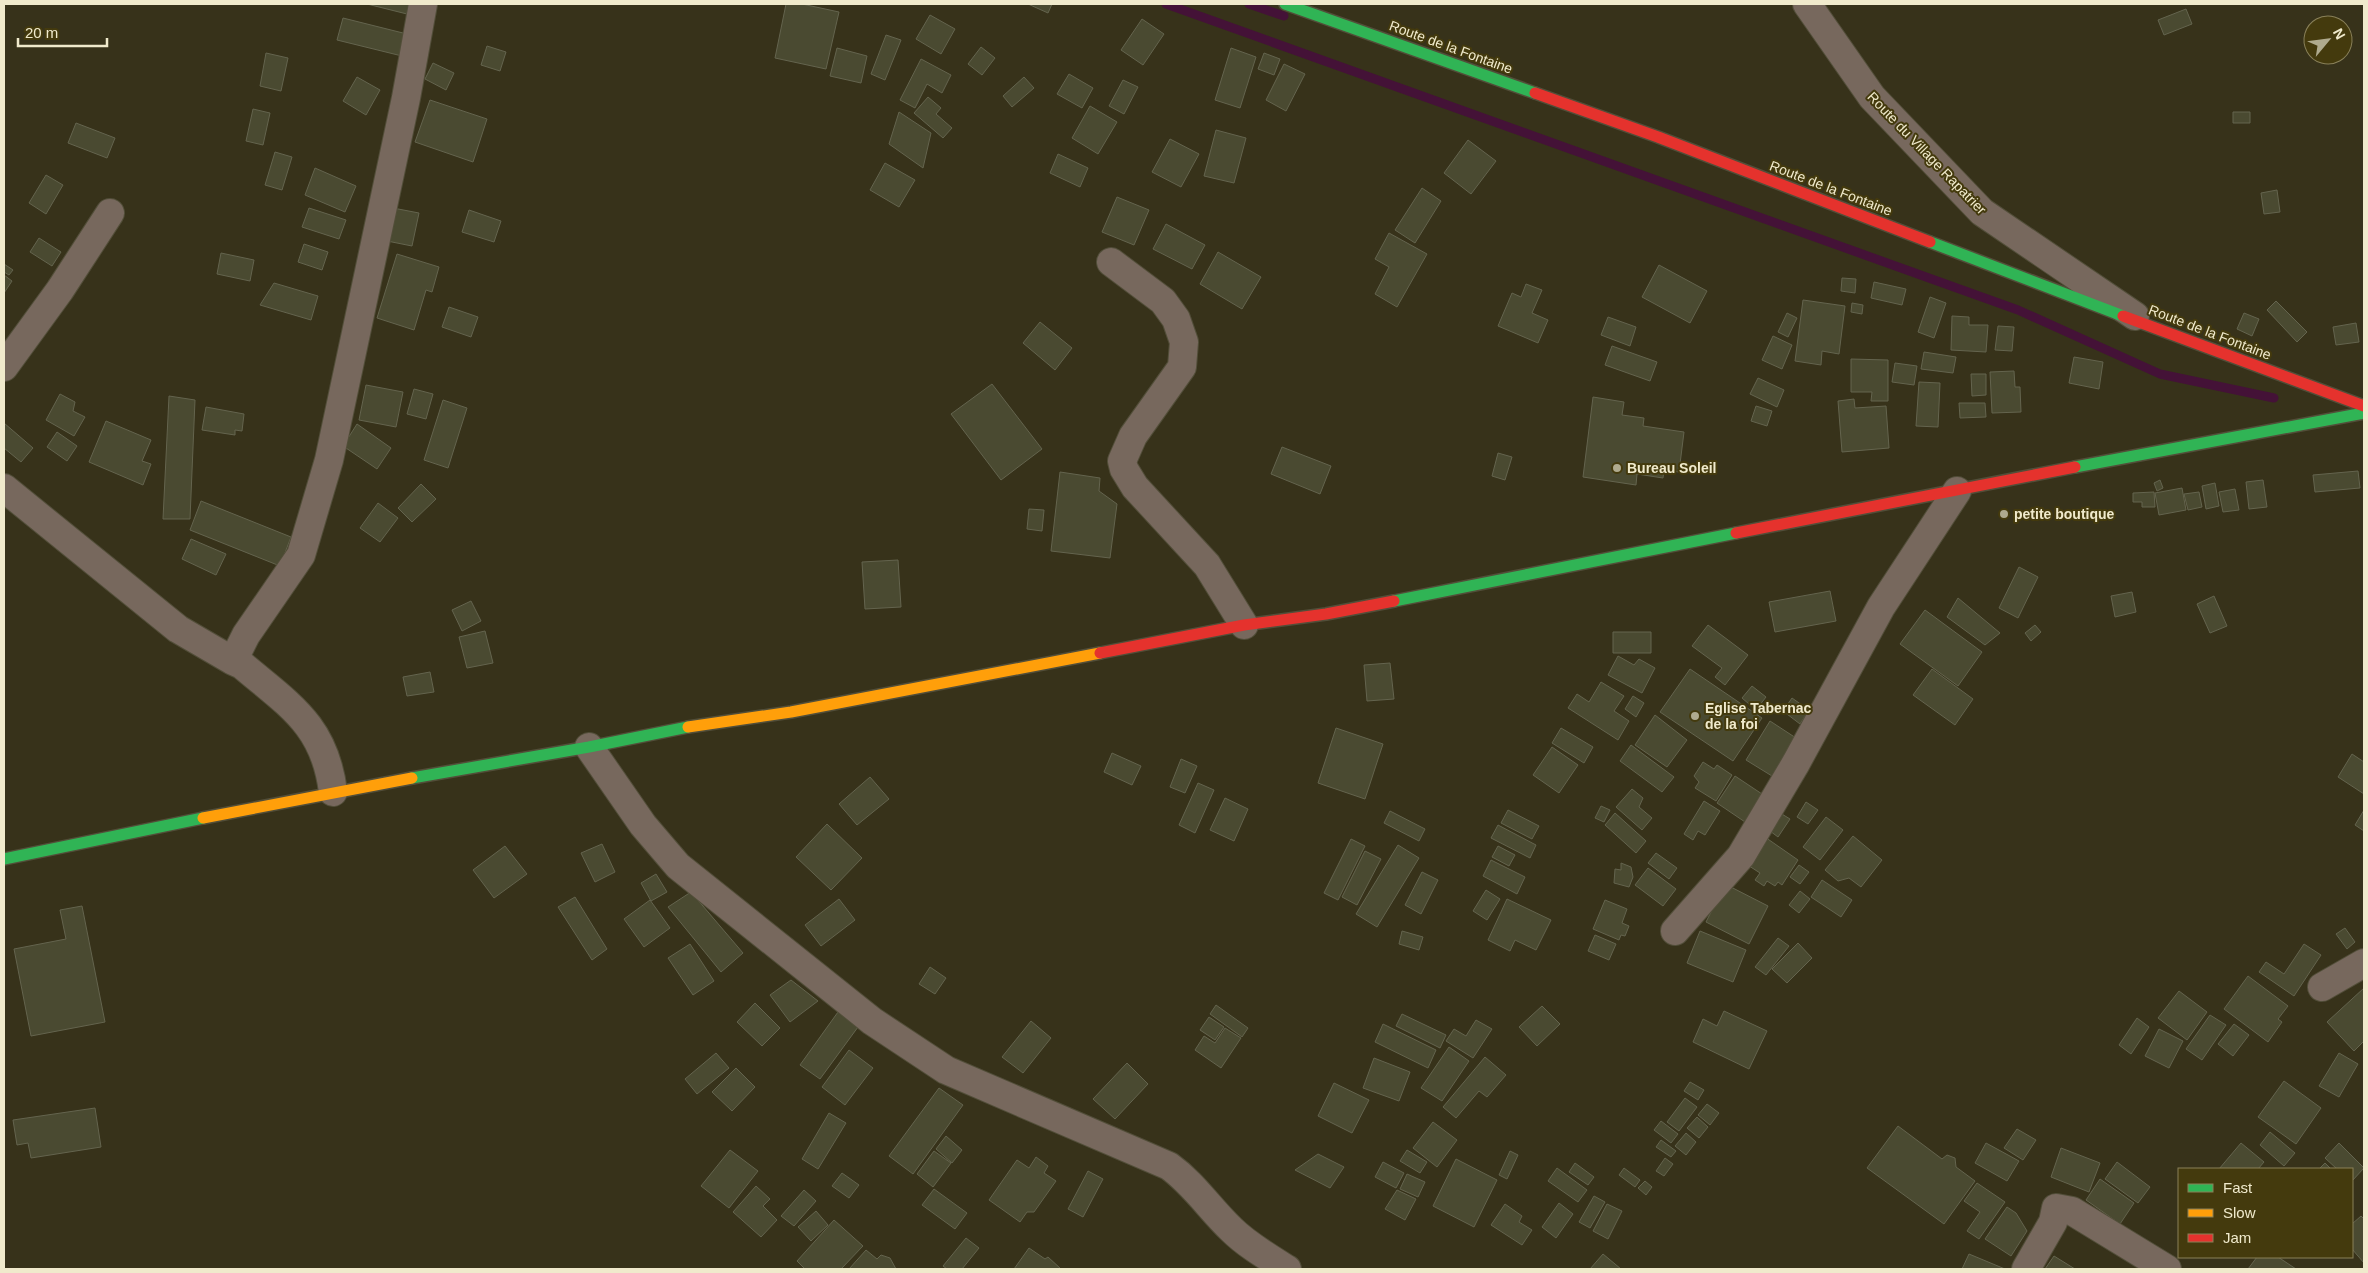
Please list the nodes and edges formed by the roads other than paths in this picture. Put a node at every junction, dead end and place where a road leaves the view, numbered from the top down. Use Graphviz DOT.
graph roads {
  1 [pos="423,4"];
  2 [pos="1286,4"];
  3 [pos="1807,4"];
  4 [pos="110,213"];
  5 [pos="1111,262"];
  6 [pos="2148,326"];
  7 [pos="4,367"];
  8 [pos="2364,406"];
  9 [pos="2364,413"];
  10 [pos="4,488"];
  11 [pos="1957,491"];
  12 [pos="1244,625"];
  13 [pos="237,663"];
  14 [pos="588,747"];
  15 [pos="334,792"];
  16 [pos="4,859"];
  17 [pos="1675,931"];
  18 [pos="2364,963"];
  19 [pos="2322,987"];
  20 [pos="1287,1269"];
  21 [pos="2026,1269"];
  22 [pos="2167,1269"];
  1 -- 13 [label="street"];
  2 -- 6 [label="main road, Route de la Fontaine"];
  3 -- 6 [label="street, Route du Village Rapatrier"];
  4 -- 7 [label="street"];
  5 -- 12 [label="street"];
  6 -- 8 [label="main road, Route de la Fontaine"];
  9 -- 11 [label="main road"];
  10 -- 13 [label="street"];
  11 -- 12 [label="main road"];
  11 -- 17 [label="street"];
  12 -- 14 [label="main road"];
  13 -- 15 [label="street"];
  14 -- 15 [label="main road"];
  14 -- 20 [label="street"];
  15 -- 16 [label="main road"];
  18 -- 19 [label="street"];
  21 -- 22 [label="street"];
}
